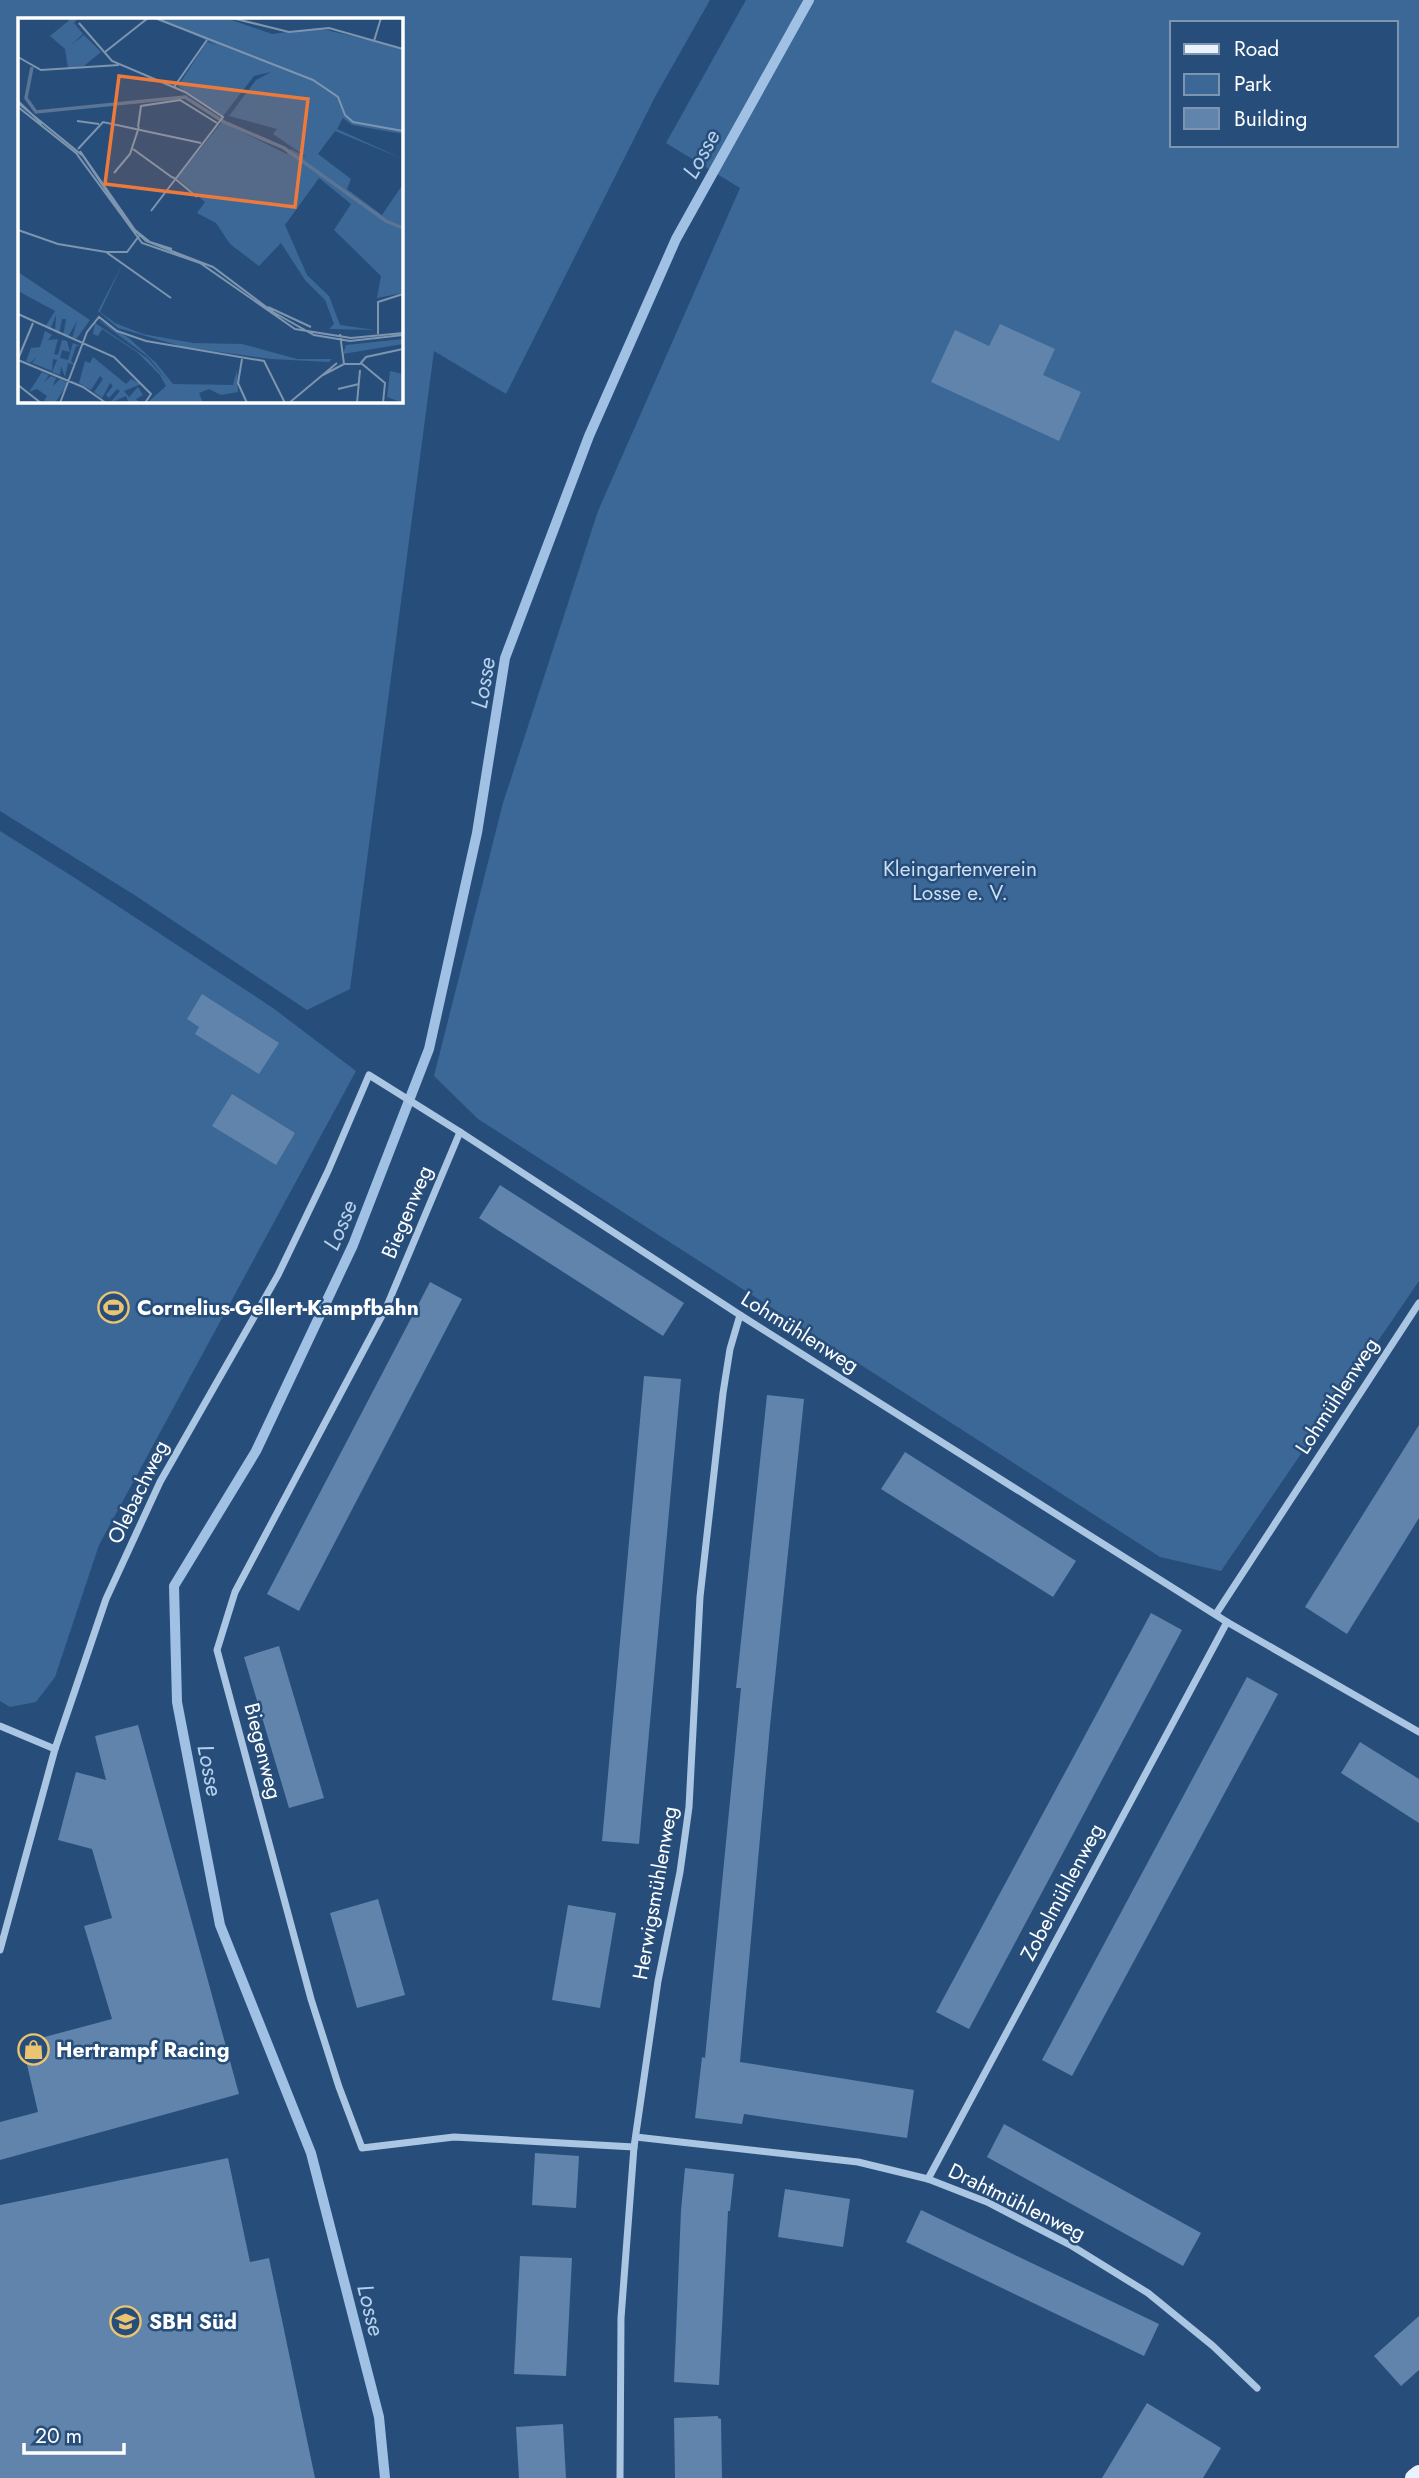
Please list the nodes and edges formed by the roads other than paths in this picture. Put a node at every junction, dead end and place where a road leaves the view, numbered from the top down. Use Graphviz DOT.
graph roads {
  1 [pos="369,1075"];
  2 [pos="460,1132"];
  3 [pos="1419,1303"];
  4 [pos="740,1315"];
  5 [pos="1216,1614"];
  6 [pos="1227,1622"];
  7 [pos="0,1726"];
  8 [pos="1419,1732"];
  9 [pos="55,1749"];
  10 [pos="0,1950"];
  11 [pos="636,2137"];
  12 [pos="634,2147"];
  13 [pos="928,2179"];
  14 [pos="1257,2388"];
  15 [pos="1419,2474"];
  16 [pos="620,2478"];
  17 [pos="1414,2478"];
  1 -- 2 [label="street, Lohmühlenweg"];
  1 -- 9 [label="street, Olebachweg"];
  2 -- 4 [label="street, Lohmühlenweg"];
  2 -- 12 [label="street, Biegenweg"];
  3 -- 5 [label="street, Lohmühlenweg"];
  4 -- 5 [label="street, Lohmühlenweg"];
  4 -- 11 [label="street, Herwigsmühlenweg"];
  5 -- 6 [label="street, Lohmühlenweg"];
  6 -- 8 [label="street, Lohmühlenweg"];
  6 -- 13 [label="street, Zobelmühlenweg"];
  7 -- 9 [label="street"];
  9 -- 10 [label="street, Olebachweg"];
  11 -- 12 [label="street, Herwigsmühlenweg"];
  11 -- 13 [label="street, Drahtmühlenweg"];
  12 -- 16 [label="street, Herwigsmühlenweg"];
  13 -- 14 [label="street, Drahtmühlenweg"];
  15 -- 17 [label="main road"];
}
